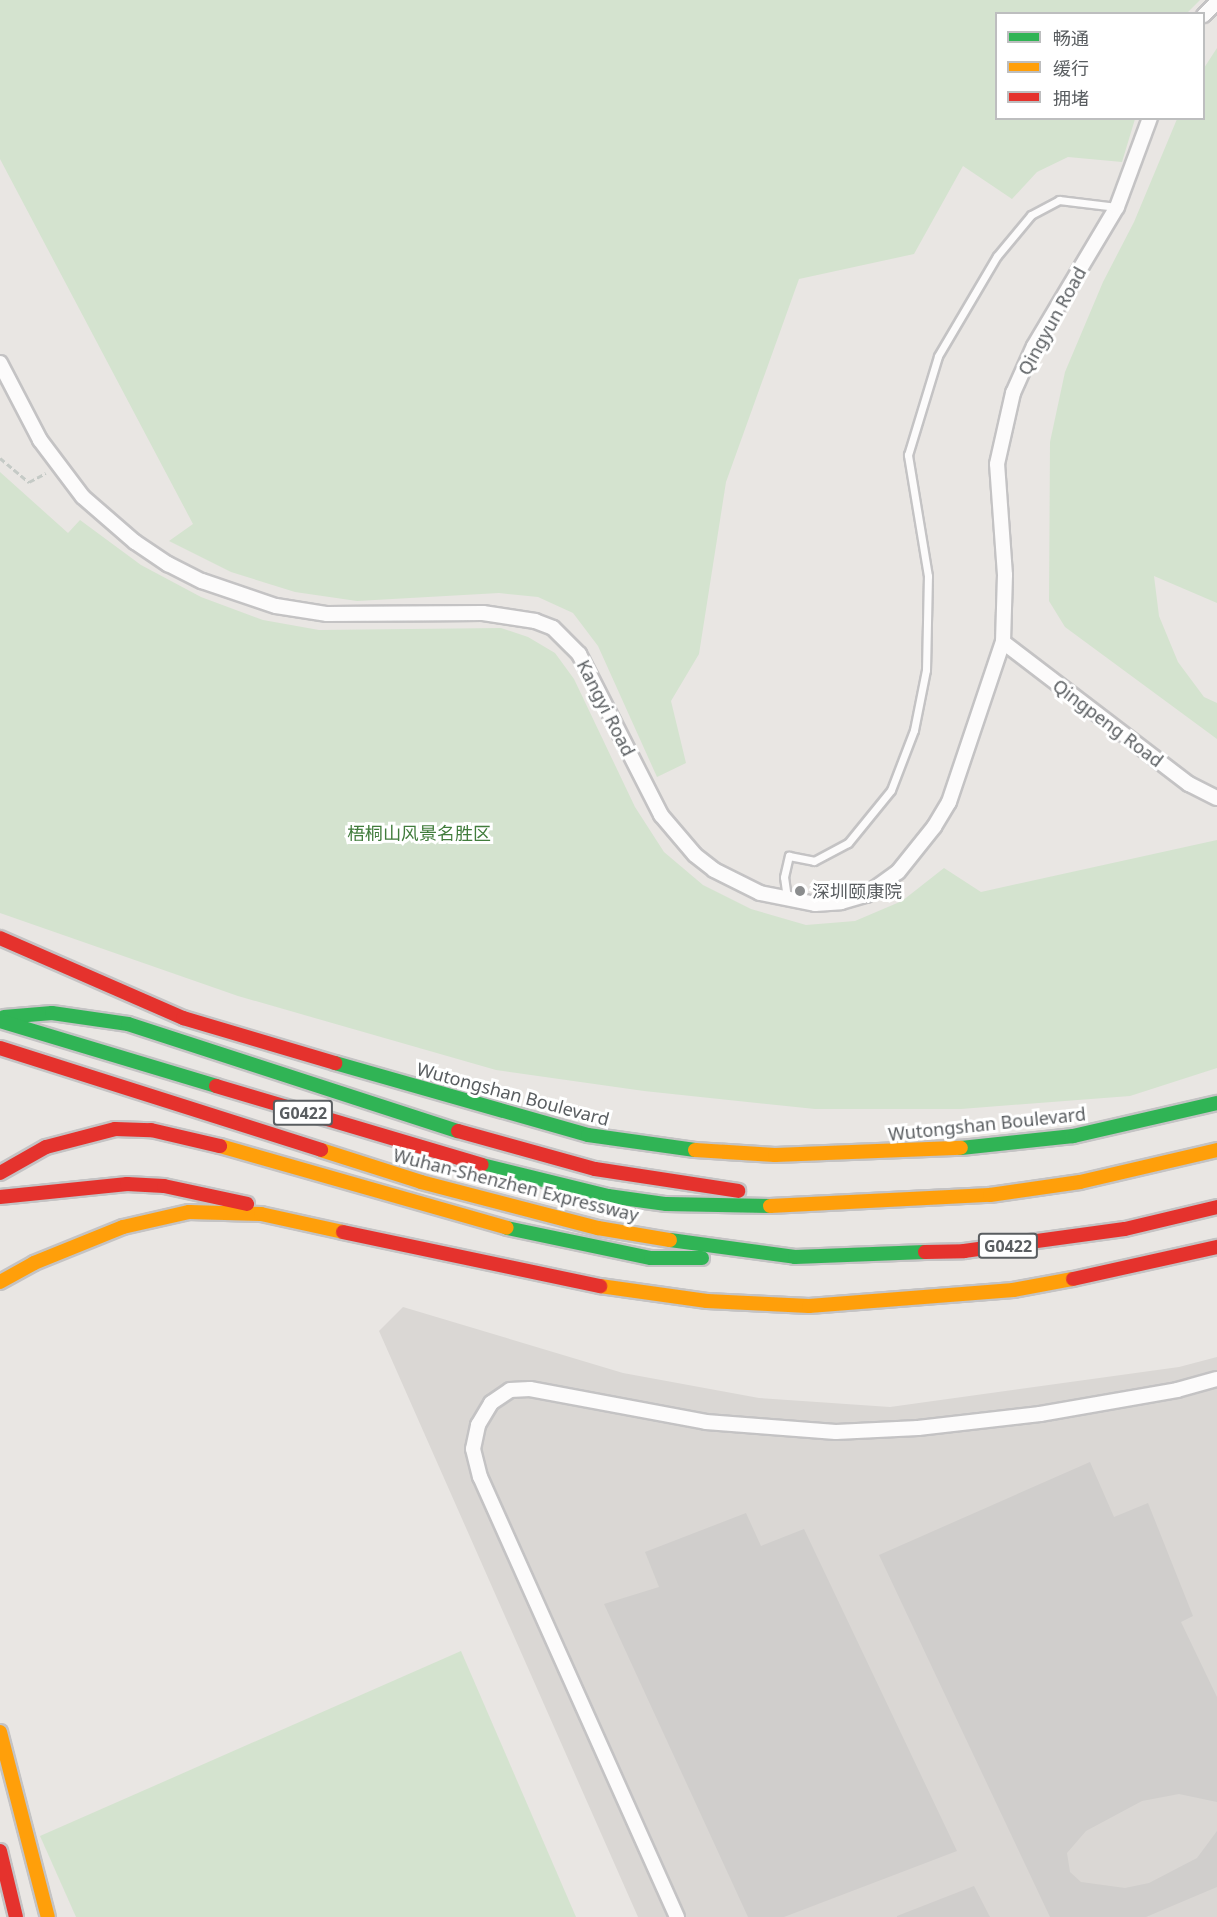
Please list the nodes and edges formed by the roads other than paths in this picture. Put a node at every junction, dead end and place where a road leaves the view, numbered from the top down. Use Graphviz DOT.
graph roads {
  1 [pos="1217,2"];
  2 [pos="1205,13"];
  3 [pos="1149,120"];
  4 [pos="1117,207"];
  5 [pos="0,363"];
  6 [pos="1003,642"];
  7 [pos="1217,798"];
  8 [pos="787,900"];
  9 [pos="0,938"];
  10 [pos="0,1019"];
  11 [pos="0,1048"];
  12 [pos="1217,1103"];
  13 [pos="1217,1150"];
  14 [pos="0,1173"];
  15 [pos="0,1197"];
  16 [pos="873,1201"];
  17 [pos="1217,1208"];
  18 [pos="326,1227"];
  19 [pos="1217,1247"];
  20 [pos="795,1257"];
  21 [pos="0,1282"];
  22 [pos="1217,1379"];
  23 [pos="0,1732"];
  24 [pos="0,1851"];
  25 [pos="16,1917"];
  26 [pos="48,1917"];
  27 [pos="677,1917"];
  1 -- 2 [label="street"];
  3 -- 4 [label="street, Qingyun Road"];
  4 -- 6 [label="street, Qingyun Road"];
  4 -- 8 [label="lane"];
  5 -- 8 [label="street, Kangyi Road"];
  6 -- 7 [label="street, Qingpeng Road"];
  6 -- 8 [label="street, Kangyi Road"];
  9 -- 12 [label="main road, Wutongshan Boulevard"];
  10 -- 16 [label="main road"];
  10 -- 16 [label="main road, Wuhan-Shenzhen Expressway / G0422"];
  11 -- 20 [label="main road, Wuhan-Shenzhen Expressway / G0422"];
  13 -- 16 [label="main road, Wuhan-Shenzhen Expressway / G0422"];
  14 -- 20 [label="main road"];
  15 -- 18 [label="main road"];
  17 -- 20 [label="main road, Wuhan-Shenzhen Expressway / G0422"];
  18 -- 19 [label="main road"];
  18 -- 21 [label="main road"];
  22 -- 27 [label="street"];
  23 -- 26 [label="main road"];
  24 -- 25 [label="main road"];
}
